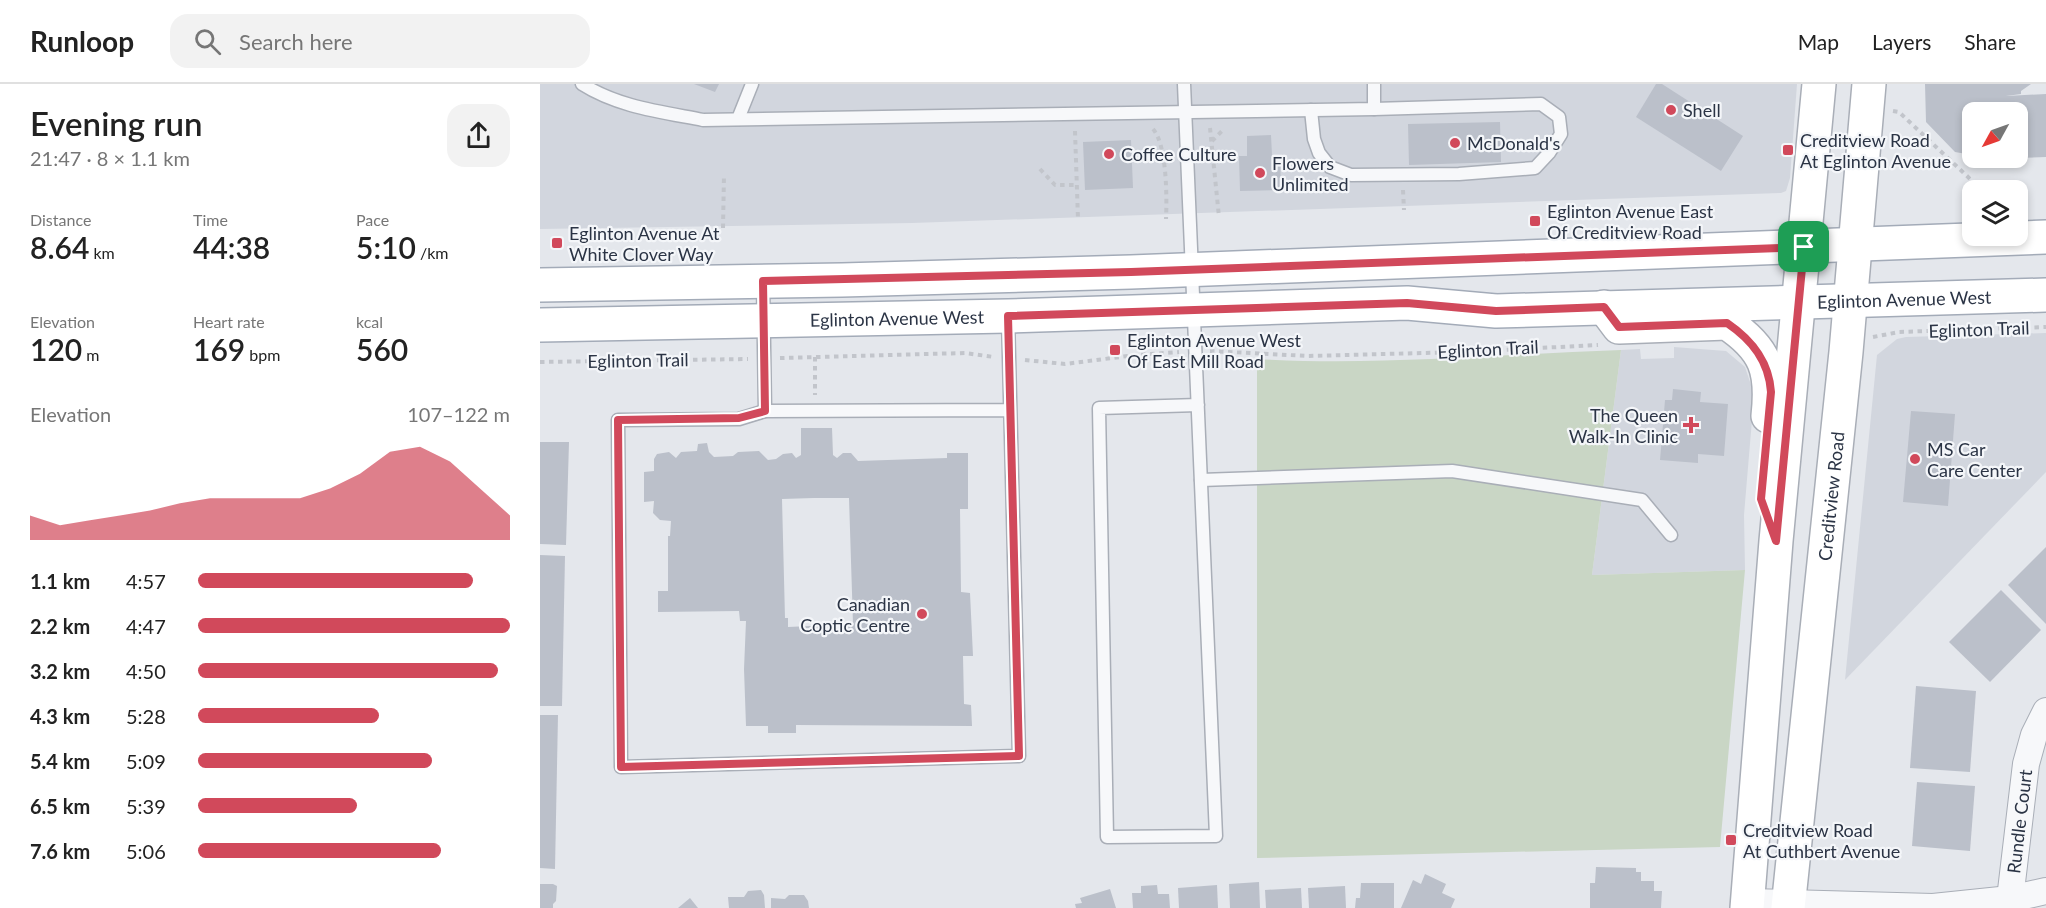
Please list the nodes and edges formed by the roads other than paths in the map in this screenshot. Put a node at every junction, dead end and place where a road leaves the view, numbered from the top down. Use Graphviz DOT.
graph roads {
  1 [pos="582,84"];
  2 [pos="752,84"];
  3 [pos="1184,84"];
  4 [pos="1374,84"];
  5 [pos="1819,84"];
  6 [pos="1869,84"];
  7 [pos="1374,109"];
  8 [pos="1311,110"];
  9 [pos="1185,112"];
  10 [pos="738,119"];
  11 [pos="2046,237"];
  12 [pos="1856,244"];
  13 [pos="1804,247"];
  14 [pos="1192,270"];
  15 [pos="763,281"];
  16 [pos="540,285"];
  17 [pos="2046,295"];
  18 [pos="1851,301"];
  19 [pos="1799,302"];
  20 [pos="1604,307"];
  21 [pos="1194,310"];
  22 [pos="1008,316"];
  23 [pos="764,321"];
  24 [pos="540,325"];
  25 [pos="1198,405"];
  26 [pos="1009,410"];
  27 [pos="765,411"];
  28 [pos="1201,480"];
  29 [pos="1671,535"];
  30 [pos="1776,541"];
  31 [pos="2046,711"];
  32 [pos="2046,891"];
  33 [pos="2010,898"];
  34 [pos="1747,905"];
  35 [pos="1789,906"];
  1 -- 10 [label="lane"];
  2 -- 10 [label="lane"];
  3 -- 9 [label="lane"];
  4 -- 7 [label="lane"];
  5 -- 13 [label="main road"];
  6 -- 12 [label="main road, Creditview Road"];
  7 -- 8 [label="lane"];
  7 -- 8 [label="lane"];
  8 -- 9 [label="lane"];
  9 -- 10 [label="lane"];
  9 -- 14 [label="lane"];
  11 -- 12 [label="main road"];
  12 -- 13 [label="main road"];
  12 -- 18 [label="main road, Creditview Road"];
  13 -- 14 [label="main road"];
  13 -- 19 [label="main road"];
  14 -- 15 [label="main road"];
  14 -- 21 [label="lane"];
  15 -- 16 [label="main road"];
  15 -- 23 [label="lane"];
  17 -- 18 [label="main road, Eglinton Avenue West"];
  18 -- 19 [label="main road, Eglinton Avenue West"];
  18 -- 35 [label="main road, Creditview Road"];
  19 -- 20 [label="main road, Eglinton Avenue West"];
  19 -- 30 [label="main road"];
  20 -- 21 [label="main road, Eglinton Avenue West"];
  20 -- 30 [label="main road"];
  21 -- 22 [label="main road, Eglinton Avenue West"];
  21 -- 25 [label="lane"];
  22 -- 23 [label="main road, Eglinton Avenue West"];
  22 -- 26 [label="lane"];
  23 -- 24 [label="main road, Eglinton Avenue West"];
  23 -- 27 [label="lane"];
  25 -- 28 [label="lane"];
  25 -- 28 [label="lane"];
  26 -- 27 [label="lane"];
  26 -- 27 [label="lane"];
  28 -- 29 [label="lane"];
  30 -- 34 [label="main road"];
  31 -- 33 [label="street, Rundle Court"];
  32 -- 33 [label="street"];
  33 -- 35 [label="street"];
  34 -- 35 [label="street"];
}
